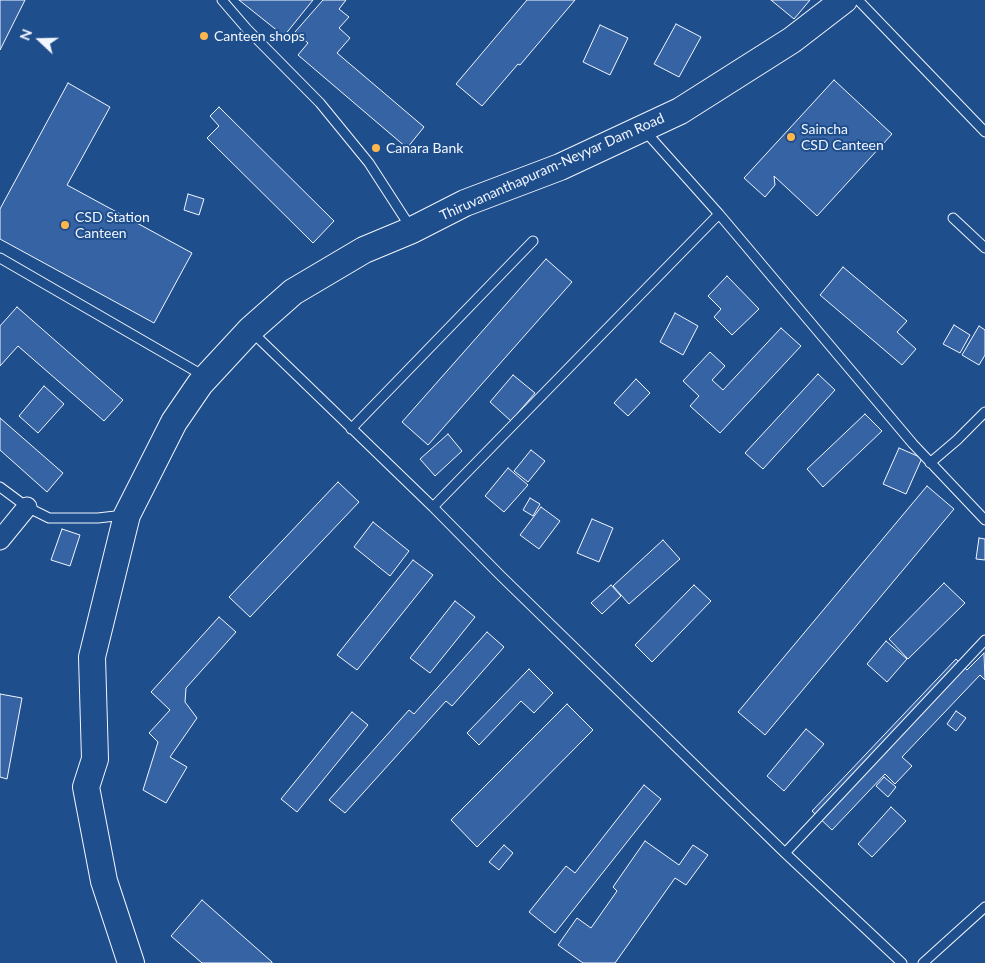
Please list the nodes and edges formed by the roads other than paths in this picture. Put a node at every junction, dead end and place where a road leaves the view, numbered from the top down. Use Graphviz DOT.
graph roads {
  1 [pos="222,0"];
  2 [pos="844,0"];
  3 [pos="858,0"];
  4 [pos="642,128"];
  5 [pos="985,132"];
  6 [pos="719,214"];
  7 [pos="953,218"];
  8 [pos="412,230"];
  9 [pos="533,241"];
  10 [pos="985,248"];
  11 [pos="0,258"];
  12 [pos="250,330"];
  13 [pos="207,378"];
  14 [pos="985,412"];
  15 [pos="351,429"];
  16 [pos="930,463"];
  17 [pos="0,487"];
  18 [pos="27,506"];
  19 [pos="433,507"];
  20 [pos="127,515"];
  21 [pos="985,520"];
  22 [pos="0,540"];
  23 [pos="985,640"];
  24 [pos="785,853"];
  25 [pos="985,906"];
  26 [pos="131,963"];
  27 [pos="902,963"];
  28 [pos="923,963"];
  1 -- 8 [label="lane"];
  2 -- 4 [label="main road, Thiruvananthapuram-Neyyar Dam Road"];
  3 -- 5 [label="lane"];
  4 -- 6 [label="lane"];
  4 -- 8 [label="main road, Thiruvananthapuram-Neyyar Dam Road"];
  6 -- 16 [label="lane"];
  6 -- 19 [label="lane"];
  7 -- 10 [label="lane"];
  8 -- 12 [label="main road, Thiruvananthapuram-Neyyar Dam Road"];
  9 -- 15 [label="lane"];
  11 -- 13 [label="lane"];
  12 -- 13 [label="main road, Thiruvananthapuram-Neyyar Dam Road"];
  12 -- 15 [label="lane"];
  13 -- 20 [label="main road, Thiruvananthapuram-Neyyar Dam Road"];
  14 -- 16 [label="lane"];
  15 -- 19 [label="lane"];
  16 -- 21 [label="lane"];
  17 -- 18 [label="lane"];
  18 -- 20 [label="lane"];
  18 -- 22 [label="street"];
  19 -- 24 [label="lane"];
  20 -- 26 [label="main road, Thiruvananthapuram-Neyyar Dam Road"];
  23 -- 24 [label="lane"];
  24 -- 27 [label="lane"];
  25 -- 28 [label="lane"];
}
